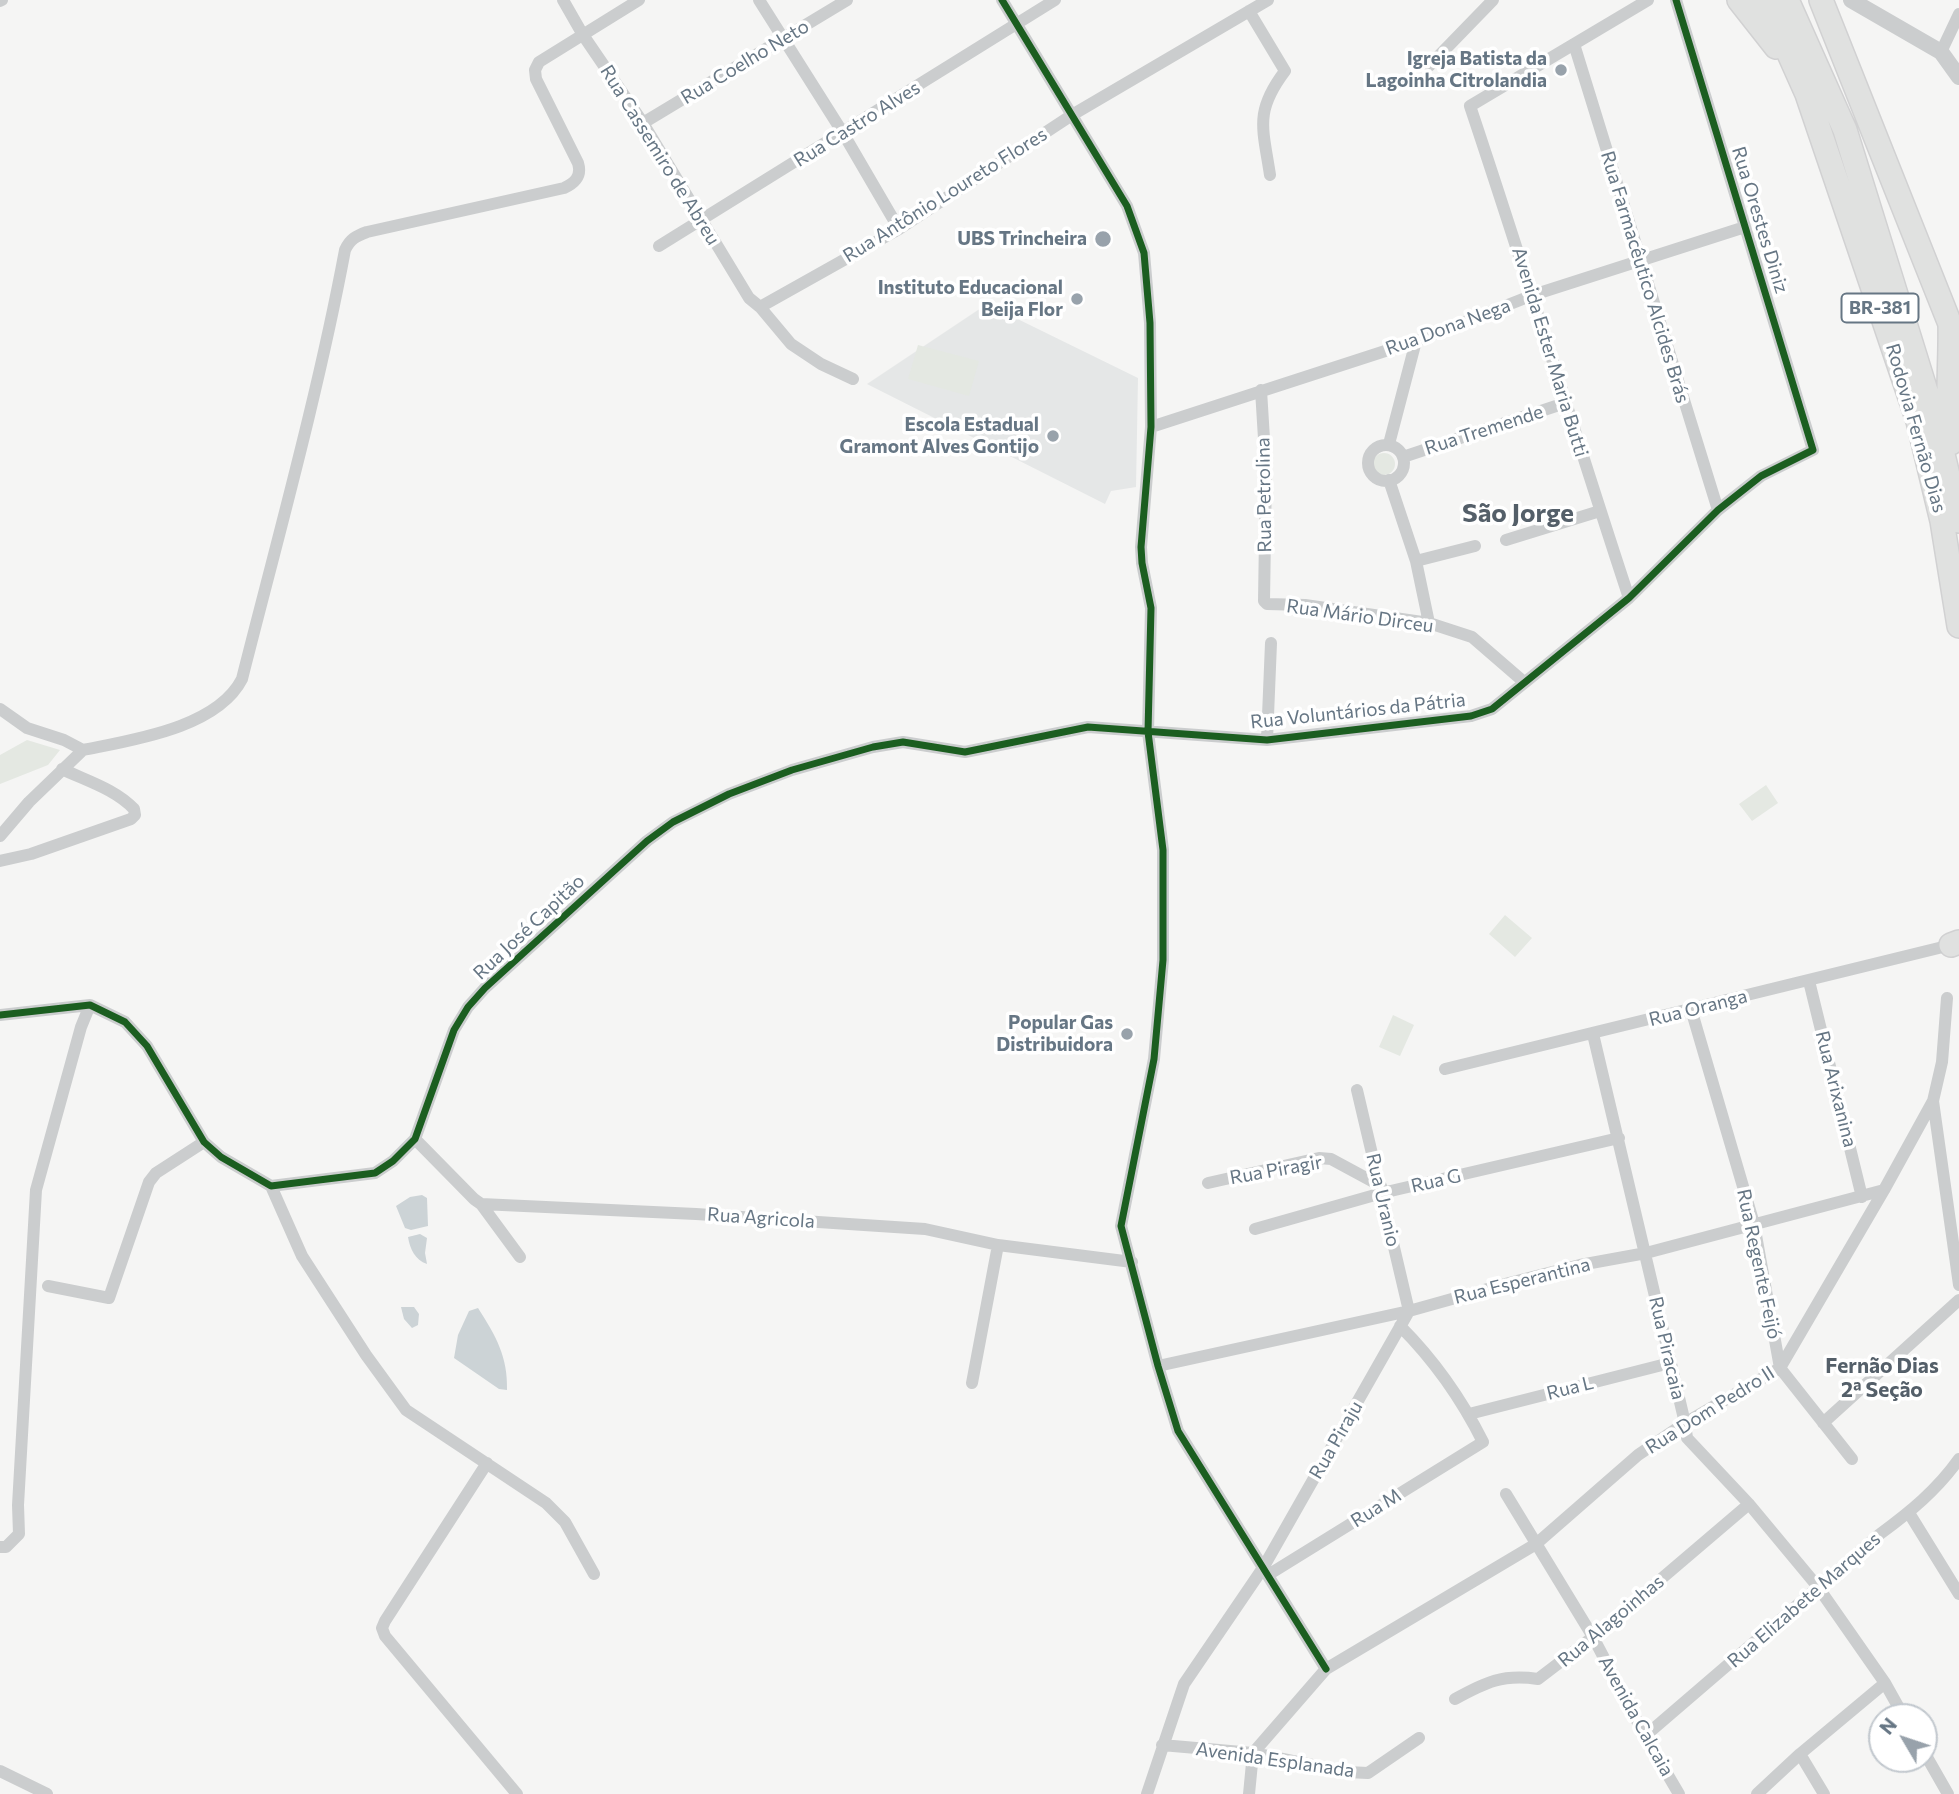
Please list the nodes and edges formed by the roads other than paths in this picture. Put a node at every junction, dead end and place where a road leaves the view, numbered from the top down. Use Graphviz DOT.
graph roads {
  1 [pos="564,0"];
  2 [pos="639,0"];
  3 [pos="759,0"];
  4 [pos="846,0"];
  5 [pos="1002,0"];
  6 [pos="1055,0"];
  7 [pos="1268,0"];
  8 [pos="1493,0"];
  9 [pos="1648,0"];
  10 [pos="1676,0"];
  11 [pos="1739,0"];
  12 [pos="1765,0"];
  13 [pos="1787,0"];
  14 [pos="1821,0"];
  15 [pos="1851,0"];
  16 [pos="1250,12"];
  17 [pos="1959,14"];
  18 [pos="1017,24"];
  19 [pos="583,35"];
  20 [pos="783,38"];
  21 [pos="1574,44"];
  22 [pos="1941,52"];
  23 [pos="1429,66"];
  24 [pos="1959,77"];
  25 [pos="1072,115"];
  26 [pos="643,123"];
  27 [pos="843,134"];
  28 [pos="1830,160"];
  29 [pos="1270,175"];
  30 [pos="701,219"];
  31 [pos="1745,228"];
  32 [pos="899,229"];
  33 [pos="659,246"];
  34 [pos="1640,261"];
  35 [pos="1533,295"];
  36 [pos="760,307"];
  37 [pos="1416,341"];
  38 [pos="853,379"];
  39 [pos="1261,390"];
  40 [pos="1565,403"];
  41 [pos="1151,426"];
  42 [pos="1389,444"];
  43 [pos="1813,450"];
  44 [pos="1403,457"];
  45 [pos="1390,481"];
  46 [pos="1959,484"];
  47 [pos="1718,510"];
  48 [pos="1600,511"];
  49 [pos="1959,521"];
  50 [pos="1506,540"];
  51 [pos="1475,545"];
  52 [pos="1416,561"];
  53 [pos="1629,598"];
  54 [pos="1264,601"];
  55 [pos="1429,623"];
  56 [pos="1959,626"];
  57 [pos="1271,643"];
  58 [pos="1524,682"];
  59 [pos="0,709"];
  60 [pos="1148,732"];
  61 [pos="1268,740"];
  62 [pos="83,750"];
  63 [pos="62,769"];
  64 [pos="0,836"];
  65 [pos="0,861"];
  66 [pos="1955,943"];
  67 [pos="1809,981"];
  68 [pos="1947,998"];
  69 [pos="90,1005"];
  70 [pos="1691,1009"];
  71 [pos="0,1016"];
  72 [pos="1593,1034"];
  73 [pos="1444,1069"];
  74 [pos="1357,1090"];
  75 [pos="1933,1101"];
  76 [pos="1619,1138"];
  77 [pos="415,1139"];
  78 [pos="204,1142"];
  79 [pos="1208,1183"];
  80 [pos="271,1186"];
  81 [pos="1382,1190"];
  82 [pos="1884,1190"];
  83 [pos="1862,1197"];
  84 [pos="481,1203"];
  85 [pos="1754,1224"];
  86 [pos="1255,1229"];
  87 [pos="998,1245"];
  88 [pos="1646,1253"];
  89 [pos="520,1257"];
  90 [pos="1132,1262"];
  91 [pos="1959,1285"];
  92 [pos="48,1286"];
  93 [pos="1959,1300"];
  94 [pos="1409,1311"];
  95 [pos="1400,1326"];
  96 [pos="1670,1363"];
  97 [pos="1158,1366"];
  98 [pos="1780,1368"];
  99 [pos="972,1383"];
  100 [pos="1469,1414"];
  101 [pos="1685,1423"];
  102 [pos="1823,1423"];
  103 [pos="1959,1459"];
  104 [pos="1852,1460"];
  105 [pos="487,1463"];
  106 [pos="1506,1494"];
  107 [pos="1749,1504"];
  108 [pos="1909,1513"];
  109 [pos="1536,1545"];
  110 [pos="0,1547"];
  111 [pos="1266,1572"];
  112 [pos="594,1574"];
  113 [pos="1818,1587"];
  114 [pos="1959,1594"];
  115 [pos="1594,1637"];
  116 [pos="1326,1669"];
  117 [pos="1885,1683"];
  118 [pos="1455,1699"];
  119 [pos="1896,1703"];
  120 [pos="1645,1737"];
  121 [pos="1419,1738"];
  122 [pos="1162,1745"];
  123 [pos="1253,1753"];
  124 [pos="1800,1754"];
  125 [pos="0,1771"];
  126 [pos="1936,1773"];
  127 [pos="47,1794"];
  128 [pos="517,1794"];
  129 [pos="1147,1794"];
  130 [pos="1249,1794"];
  131 [pos="1679,1794"];
  132 [pos="1757,1794"];
  133 [pos="1824,1794"];
  134 [pos="1948,1794"];
  1 -- 19 [label="street, Rua Cassemiro de Abreu"];
  2 -- 19 [label="street"];
  3 -- 20 [label="street"];
  4 -- 20 [label="street, Rua Coelho Neto"];
  5 -- 18 [label="street"];
  6 -- 18 [label="street, Rua Castro Alves"];
  7 -- 16 [label="street, Rua Antônio Loureto Flores"];
  8 -- 23 [label="street"];
  9 -- 21 [label="street"];
  10 -- 31 [label="street, Rua Orestes Diniz"];
  11 -- 28 [label="highway"];
  12 -- 28 [label="highway, Rodovia Fernão Dias / BR-381"];
  13 -- 49 [label="highway, Rodovia Fernão Dias / BR-381"];
  14 -- 46 [label="highway"];
  15 -- 22 [label="street"];
  16 -- 25 [label="street, Rua Antônio Loureto Flores"];
  16 -- 29 [label="street"];
  17 -- 22 [label="street"];
  18 -- 25 [label="street"];
  18 -- 27 [label="street, Rua Castro Alves"];
  19 -- 26 [label="street, Rua Cassemiro de Abreu"];
  19 -- 62 [label="street"];
  20 -- 26 [label="street, Rua Coelho Neto"];
  20 -- 27 [label="street"];
  21 -- 34 [label="street, Rua Farmacêutico Alcides Brás"];
  21 -- 35 [label="street, Avenida Ester Maria Butti"];
  22 -- 24 [label="street"];
  25 -- 32 [label="street, Rua Antônio Loureto Flores"];
  25 -- 41 [label="street"];
  26 -- 30 [label="street, Rua Cassemiro de Abreu"];
  27 -- 30 [label="street, Rua Castro Alves"];
  27 -- 32 [label="street"];
  28 -- 56 [label="highway, Rodovia Fernão Dias / BR-381"];
  30 -- 33 [label="street, Rua Castro Alves"];
  30 -- 36 [label="street, Rua Cassemiro de Abreu"];
  31 -- 34 [label="street, Rua Dona Nega"];
  31 -- 43 [label="street, Rua Orestes Diniz"];
  32 -- 36 [label="street, Rua Antônio Loureto Flores"];
  34 -- 35 [label="street, Rua Dona Nega"];
  34 -- 47 [label="street, Rua Farmacêutico Alcides Brás"];
  35 -- 37 [label="street, Rua Dona Nega"];
  35 -- 40 [label="street, Avenida Ester Maria Butti"];
  36 -- 38 [label="street"];
  37 -- 39 [label="street, Rua Dona Nega"];
  37 -- 42 [label="street"];
  39 -- 41 [label="street, Rua Dona Nega"];
  39 -- 54 [label="street, Rua Petrolina"];
  40 -- 44 [label="street, Rua Tremende"];
  40 -- 48 [label="street, Avenida Ester Maria Butti"];
  41 -- 60 [label="street"];
  42 -- 44 [label="street"];
  42 -- 45 [label="street"];
  43 -- 47 [label="street, Rua Voluntários da Pátria"];
  44 -- 45 [label="street"];
  45 -- 52 [label="street"];
  47 -- 53 [label="street, Rua Voluntários da Pátria"];
  48 -- 50 [label="street"];
  48 -- 53 [label="street, Avenida Ester Maria Butti"];
  51 -- 52 [label="street"];
  52 -- 55 [label="street"];
  53 -- 58 [label="street, Rua Voluntários da Pátria"];
  54 -- 55 [label="street, Rua Mário Dirceu"];
  55 -- 58 [label="street, Rua Mário Dirceu"];
  57 -- 61 [label="street"];
  58 -- 61 [label="street, Rua Voluntários da Pátria"];
  59 -- 62 [label="street"];
  60 -- 61 [label="street, Rua Voluntários da Pátria"];
  60 -- 77 [label="street, Rua José Capitão"];
  60 -- 90 [label="street"];
  62 -- 63 [label="street"];
  63 -- 64 [label="street"];
  63 -- 65 [label="street"];
  66 -- 67 [label="street, Rua Oranga"];
  67 -- 70 [label="street, Rua Oranga"];
  67 -- 83 [label="street, Rua Arixanina"];
  68 -- 75 [label="street, Rua Dom Pedro II"];
  69 -- 71 [label="street"];
  69 -- 78 [label="street"];
  69 -- 110 [label="street"];
  70 -- 72 [label="street, Rua Oranga"];
  70 -- 85 [label="street, Rua Regente Feijó"];
  72 -- 73 [label="street, Rua Oranga"];
  72 -- 76 [label="street, Rua Piracaia"];
  74 -- 81 [label="street, Rua Uranio"];
  75 -- 82 [label="street, Rua Dom Pedro II"];
  75 -- 91 [label="street"];
  76 -- 81 [label="street, Rua G"];
  76 -- 88 [label="street, Rua Piracaia"];
  77 -- 80 [label="street, Rua José Capitão"];
  77 -- 84 [label="street"];
  78 -- 80 [label="street"];
  78 -- 92 [label="street"];
  79 -- 81 [label="street, Rua Piragir"];
  80 -- 105 [label="street"];
  81 -- 86 [label="street, Rua G"];
  81 -- 94 [label="street, Rua Uranio"];
  82 -- 83 [label="street, Rua Esperantina"];
  82 -- 98 [label="street, Rua Dom Pedro II"];
  83 -- 85 [label="street, Rua Esperantina"];
  84 -- 87 [label="street, Rua Agricola"];
  84 -- 89 [label="street"];
  85 -- 88 [label="street, Rua Esperantina"];
  85 -- 98 [label="street, Rua Regente Feijó"];
  87 -- 90 [label="street, Rua Agricola"];
  87 -- 99 [label="street"];
  88 -- 94 [label="street, Rua Esperantina"];
  88 -- 96 [label="street, Rua Piracaia"];
  90 -- 97 [label="street"];
  93 -- 102 [label="street"];
  94 -- 95 [label="street, Rua Piraju"];
  94 -- 97 [label="street, Rua Esperantina"];
  95 -- 100 [label="street"];
  95 -- 111 [label="street, Rua Piraju"];
  96 -- 100 [label="street, Rua L"];
  96 -- 101 [label="street, Rua Piracaia"];
  97 -- 111 [label="street"];
  98 -- 101 [label="street, Rua Dom Pedro II"];
  98 -- 102 [label="street, Rua Regente Feijó"];
  100 -- 111 [label="street, Rua M"];
  101 -- 107 [label="street, Rua Piracaia"];
  101 -- 109 [label="street, Rua Dom Pedro II"];
  102 -- 104 [label="street, Rua Regente Feijó"];
  103 -- 108 [label="street, Rua Elizabete Marques"];
  105 -- 112 [label="street"];
  105 -- 128 [label="street"];
  106 -- 109 [label="street, Avenida Calcaia"];
  107 -- 113 [label="street, Rua Piracaia"];
  107 -- 115 [label="street, Rua Alagoinhas"];
  108 -- 113 [label="street, Rua Elizabete Marques"];
  108 -- 114 [label="street"];
  109 -- 115 [label="street, Avenida Calcaia"];
  109 -- 116 [label="street, Rua Dom Pedro II"];
  111 -- 116 [label="street"];
  111 -- 122 [label="street, Rua Piraju"];
  113 -- 117 [label="street, Rua Piracaia"];
  113 -- 120 [label="street, Rua Elizabete Marques"];
  115 -- 118 [label="street, Rua Alagoinhas"];
  115 -- 120 [label="street, Avenida Calcaia"];
  116 -- 123 [label="street, Rua Dom Pedro II"];
  117 -- 119 [label="street, Rua Piracaia"];
  117 -- 124 [label="street"];
  120 -- 131 [label="street, Avenida Calcaia"];
  121 -- 123 [label="street, Avenida Esplanada"];
  122 -- 123 [label="street, Avenida Esplanada"];
  122 -- 129 [label="street, Rua Piraju"];
  123 -- 130 [label="street"];
  124 -- 132 [label="street"];
  124 -- 133 [label="street"];
  125 -- 127 [label="street"];
  126 -- 134 [label="street"];
}
